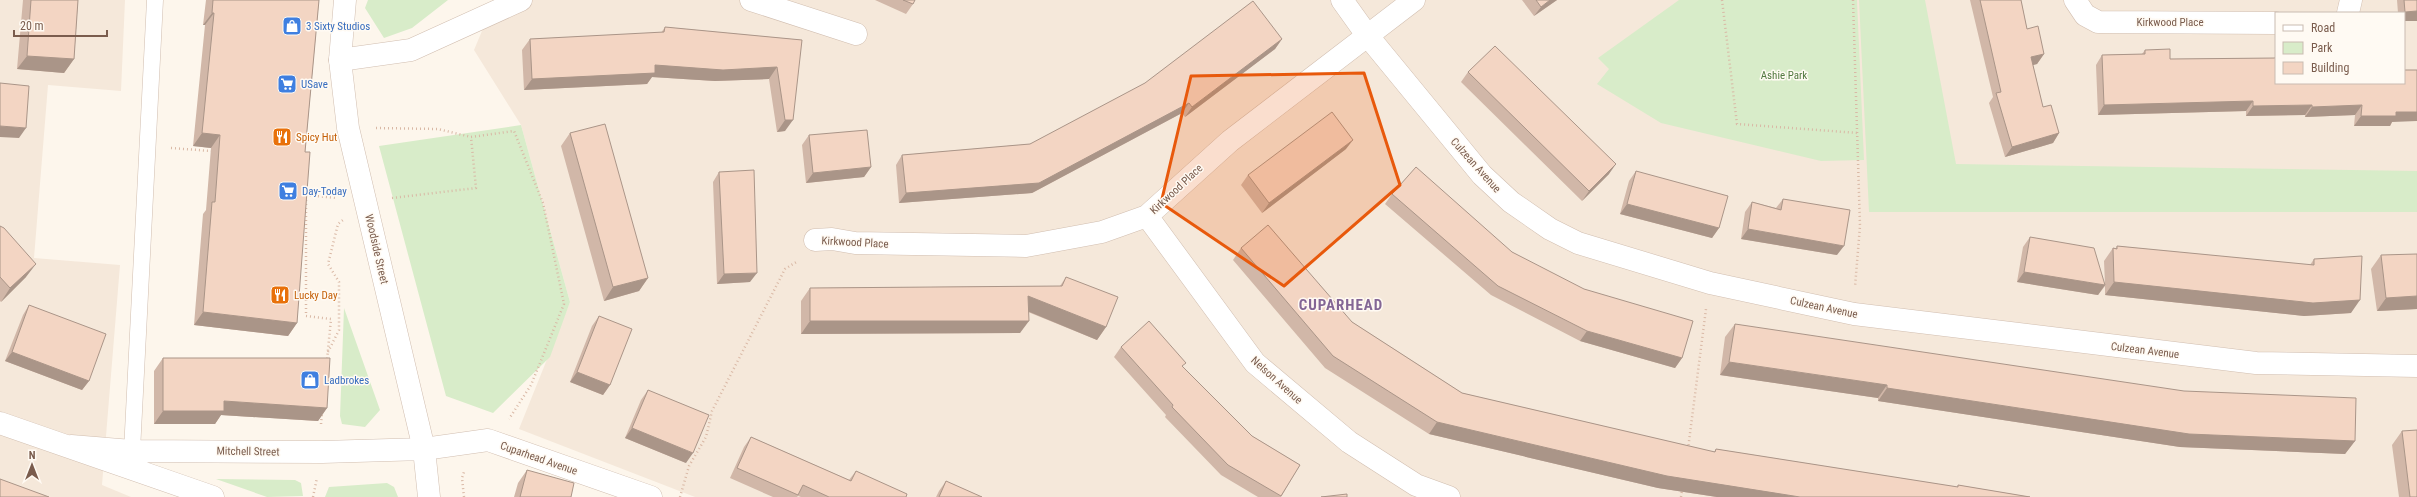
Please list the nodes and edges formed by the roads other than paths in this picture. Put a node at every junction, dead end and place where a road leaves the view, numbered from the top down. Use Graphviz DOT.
graph roads {
  1 [pos="155,0"];
  2 [pos="345,0"];
  3 [pos="521,0"];
  4 [pos="751,0"];
  5 [pos="1342,0"];
  6 [pos="1414,0"];
  7 [pos="2074,0"];
  8 [pos="2352,0"];
  9 [pos="2348,12"];
  10 [pos="2275,23"];
  11 [pos="856,34"];
  12 [pos="1367,35"];
  13 [pos="340,60"];
  14 [pos="1148,216"];
  15 [pos="824,240"];
  16 [pos="2417,366"];
  17 [pos="0,423"];
  18 [pos="71,446"];
  19 [pos="424,449"];
  20 [pos="132,451"];
  21 [pos="212,497"];
  22 [pos="429,497"];
  23 [pos="651,497"];
  24 [pos="1449,497"];
  1 -- 20 [label="lane"];
  2 -- 13 [label="street, Woodside Street"];
  3 -- 13 [label="street"];
  4 -- 11 [label="street"];
  5 -- 12 [label="street, Culzean Avenue"];
  6 -- 12 [label="street, Kirkwood Place"];
  7 -- 10 [label="street, Kirkwood Place"];
  8 -- 9 [label="street"];
  12 -- 14 [label="street, Kirkwood Place"];
  12 -- 16 [label="street, Culzean Avenue"];
  13 -- 19 [label="street, Woodside Street"];
  14 -- 15 [label="street, Kirkwood Place"];
  14 -- 24 [label="street, Nelson Avenue"];
  17 -- 18 [label="street, Mitchell Street"];
  18 -- 20 [label="street, Mitchell Street"];
  18 -- 21 [label="street, Mitchell Street"];
  19 -- 20 [label="street, Mitchell Street"];
  19 -- 22 [label="street, Woodside Street"];
  19 -- 23 [label="street, Cuparhead Avenue"];
}
